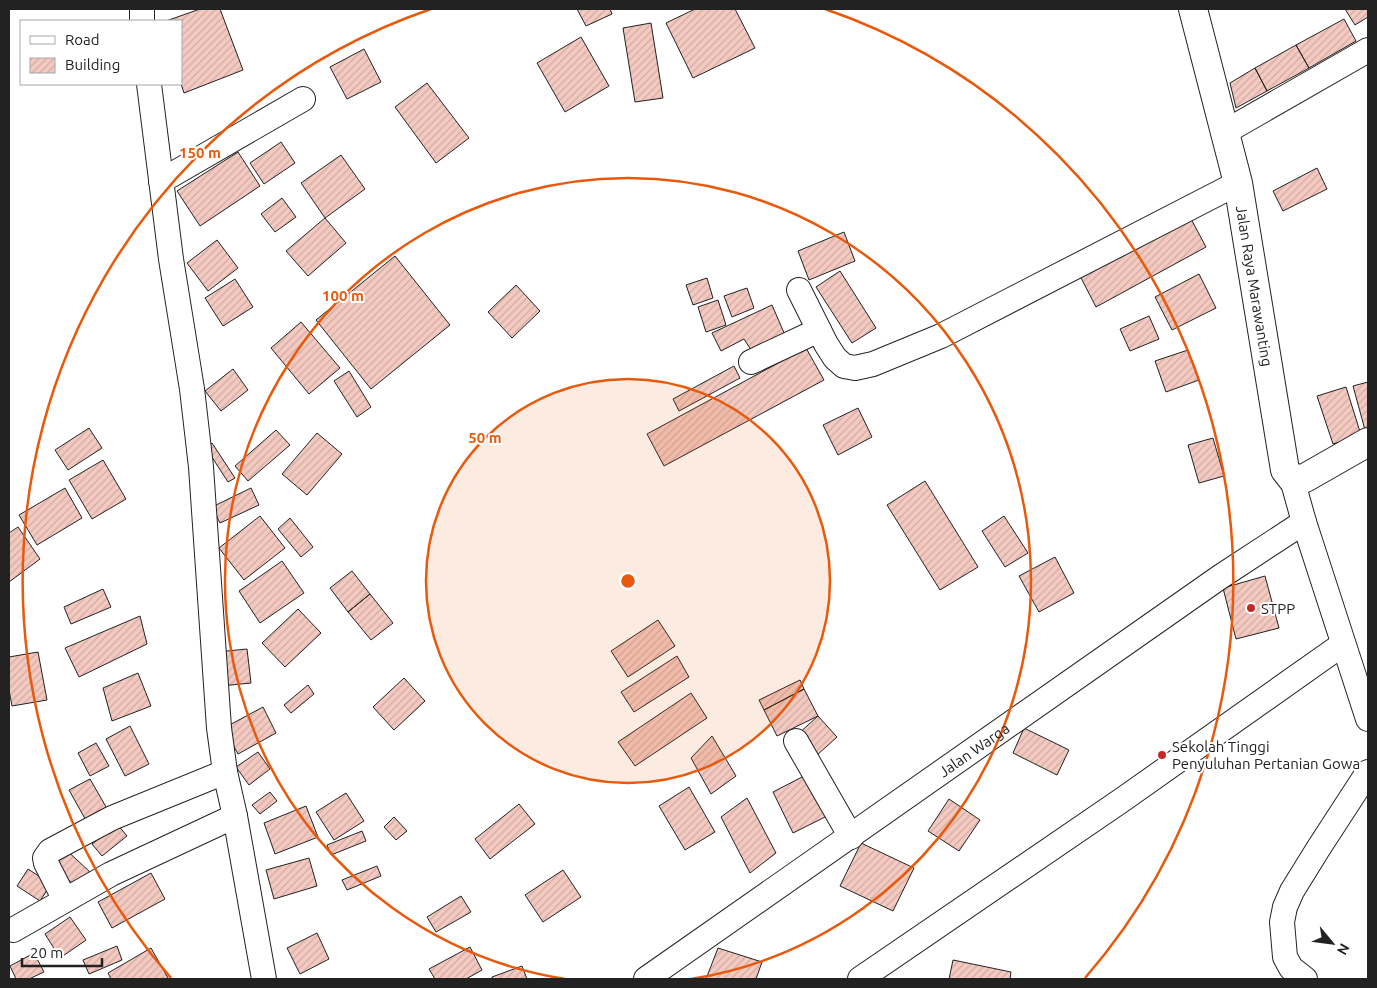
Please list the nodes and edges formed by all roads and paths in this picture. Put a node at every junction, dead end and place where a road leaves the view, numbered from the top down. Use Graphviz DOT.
graph roads {
  1 [pos="1193,9"];
  2 [pos="1368,50"];
  3 [pos="149,85"];
  4 [pos="303,99"];
  5 [pos="1225,132"];
  6 [pos="161,181"];
  7 [pos="1238,184"];
  8 [pos="799,290"];
  9 [pos="819,330"];
  10 [pos="751,362"];
  11 [pos="1368,442"];
  12 [pos="1292,479"];
  13 [pos="1304,522"];
  14 [pos="1343,644"];
  15 [pos="1368,720"];
  16 [pos="796,741"];
  17 [pos="225,772"];
  18 [pos="1368,772"];
  19 [pos="235,816"];
  20 [pos="851,837"];
  21 [pos="65,900"];
  22 [pos="14,930"];
  23 [pos="264,979"];
  24 [pos="646,979"];
  25 [pos="860,979"];
  26 [pos="1305,979"];
  1 -- 5 [label="street, Jalan Raya Marawanting"];
  2 -- 5 [label="street"];
  3 -- 6 [label="street"];
  4 -- 6 [label="street"];
  5 -- 7 [label="street, Jalan Raya Marawanting"];
  6 -- 17 [label="street"];
  7 -- 9 [label="street"];
  7 -- 12 [label="street, Jalan Raya Marawanting"];
  8 -- 9 [label="street"];
  9 -- 10 [label="street"];
  11 -- 12 [label="street"];
  12 -- 13 [label="street"];
  13 -- 14 [label="street"];
  13 -- 20 [label="street, Jalan Warga"];
  14 -- 15 [label="street"];
  14 -- 25 [label="street"];
  16 -- 20 [label="street"];
  17 -- 19 [label="street"];
  17 -- 21 [label="street"];
  18 -- 26 [label="street"];
  19 -- 21 [label="street"];
  19 -- 23 [label="street"];
  20 -- 24 [label="street, Jalan Warga"];
  21 -- 22 [label="street"];
}
